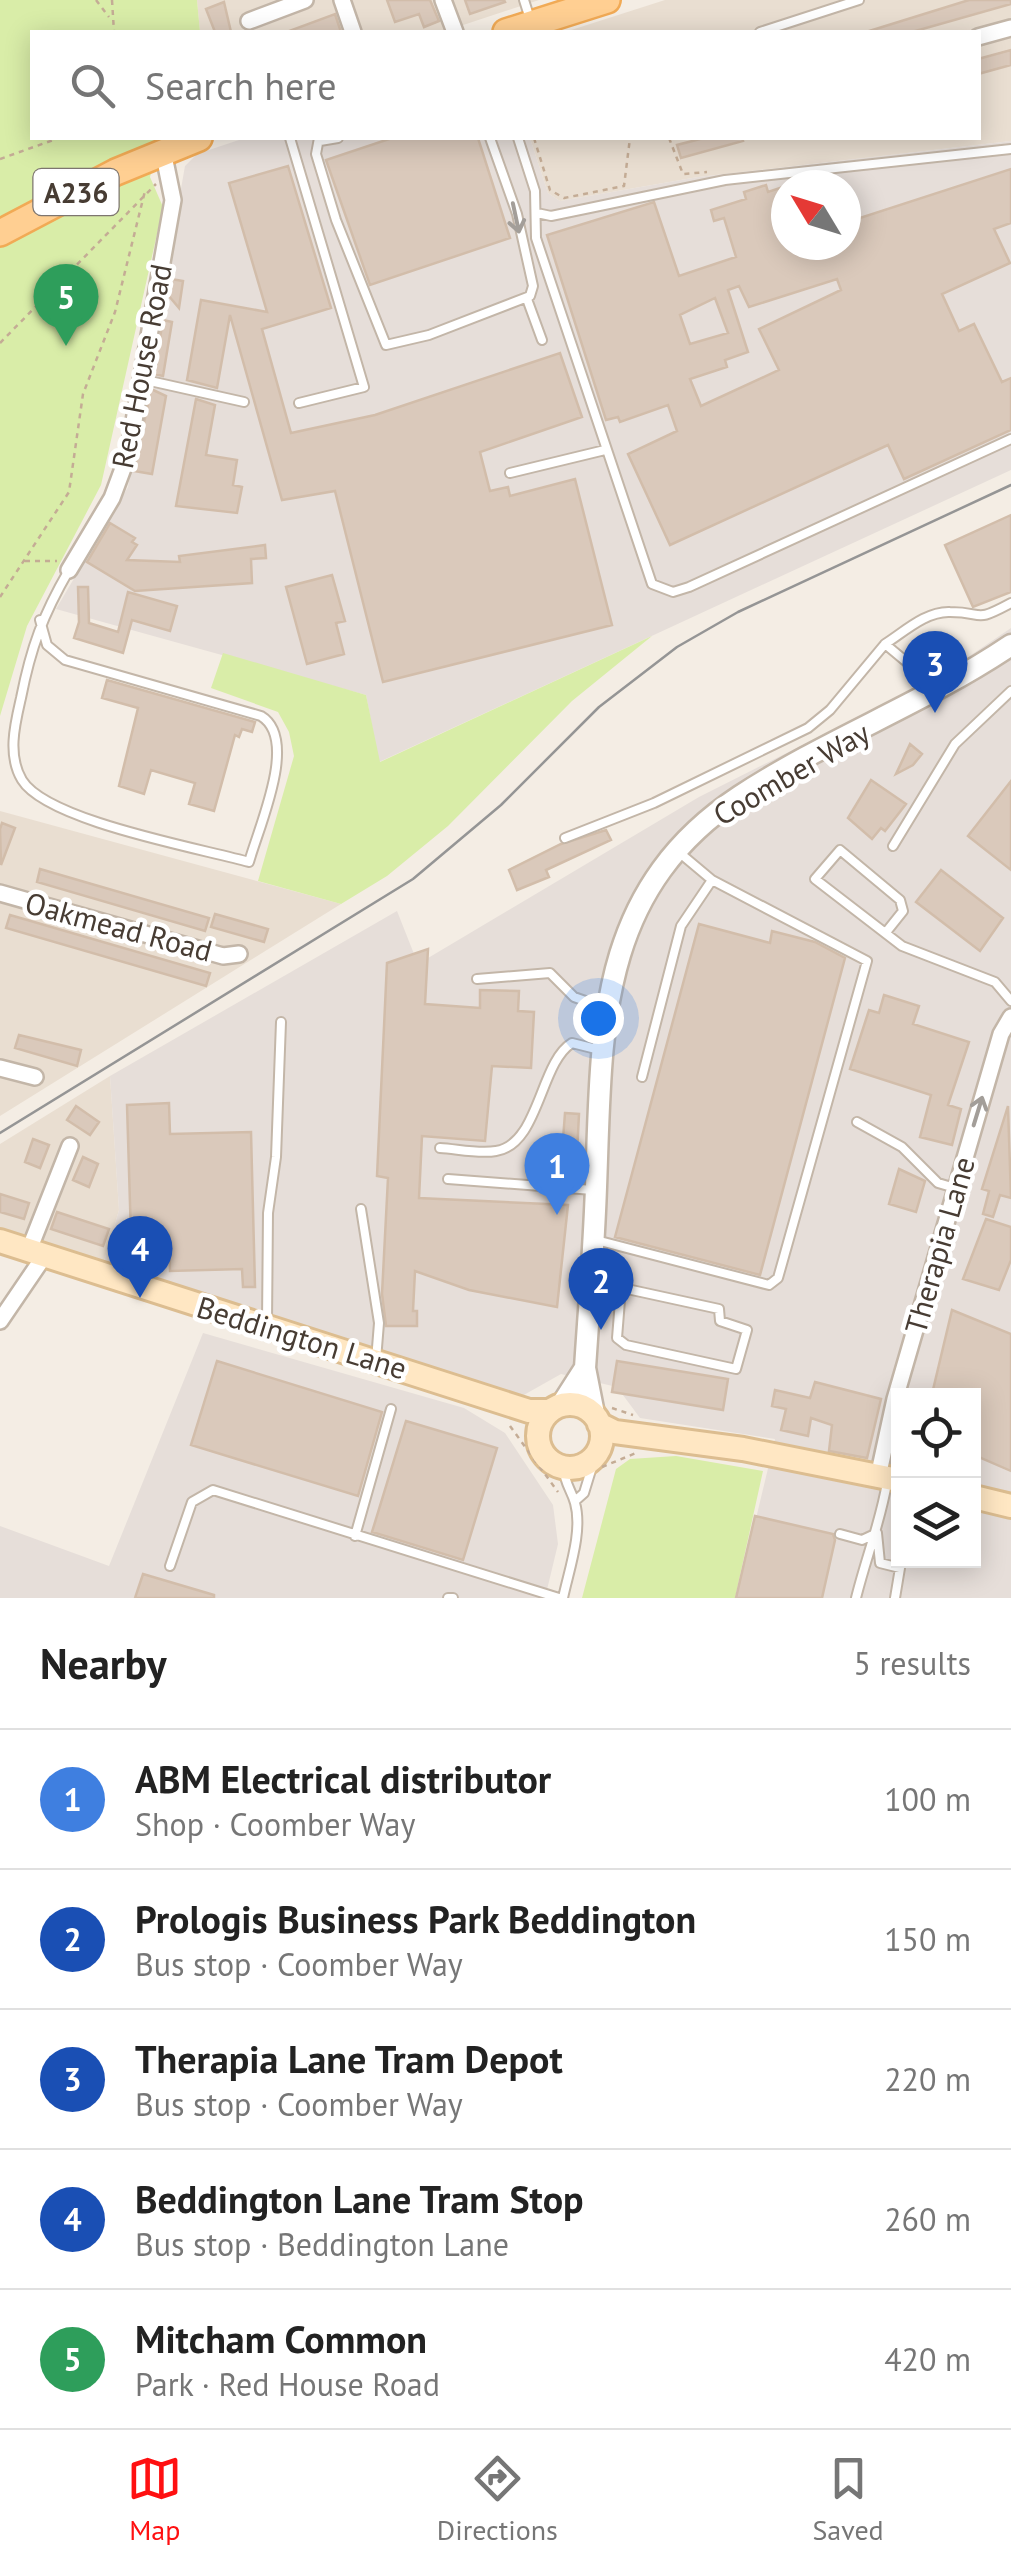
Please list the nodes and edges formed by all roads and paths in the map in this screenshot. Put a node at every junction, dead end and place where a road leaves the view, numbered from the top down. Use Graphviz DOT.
graph roads {
  1 [pos="96,0"];
  2 [pos="112,0"];
  3 [pos="304,0"];
  4 [pos="342,0"];
  5 [pos="443,0"];
  6 [pos="607,0"];
  7 [pos="859,0"];
  8 [pos="528,12"];
  9 [pos="110,18"];
  10 [pos="249,21"];
  11 [pos="573,22"];
  12 [pos="1011,28"];
  13 [pos="113,30"];
  14 [pos="352,30"];
  15 [pos="454,30"];
  16 [pos="508,30"];
  17 [pos="766,30"];
  18 [pos="981,37"];
  19 [pos="53,140"];
  20 [pos="195,140"];
  21 [pos="291,140"];
  22 [pos="320,140"];
  23 [pos="491,140"];
  24 [pos="519,140"];
  25 [pos="535,140"];
  26 [pos="630,140"];
  27 [pos="670,140"];
  28 [pos="1011,149"];
  29 [pos="159,156"];
  30 [pos="0,158"];
  31 [pos="722,170"];
  32 [pos="145,191"];
  33 [pos="537,213"];
  34 [pos="0,233"];
  35 [pos="527,299"];
  36 [pos="542,340"];
  37 [pos="0,343"];
  38 [pos="141,379"];
  39 [pos="244,402"];
  40 [pos="299,403"];
  41 [pos="1011,438"];
  42 [pos="606,450"];
  43 [pos="510,473"];
  44 [pos="23,562"];
  45 [pos="71,566"];
  46 [pos="0,597"];
  47 [pos="1011,603"];
  48 [pos="40,620"];
  49 [pos="885,644"];
  50 [pos="1011,645"];
  51 [pos="1011,690"];
  52 [pos="931,694"];
  53 [pos="565,838"];
  54 [pos="893,846"];
  55 [pos="677,850"];
  56 [pos="712,880"];
  57 [pos="0,894"];
  58 [pos="887,931"];
  59 [pos="239,954"];
  60 [pos="477,979"];
  61 [pos="1011,1000"];
  62 [pos="605,1008"];
  63 [pos="1011,1017"];
  64 [pos="281,1022"];
  65 [pos="600,1050"];
  66 [pos="0,1068"];
  67 [pos="35,1078"];
  68 [pos="642,1078"];
  69 [pos="857,1122"];
  70 [pos="70,1146"];
  71 [pos="440,1148"];
  72 [pos="448,1180"];
  73 [pos="956,1188"];
  74 [pos="596,1190"];
  75 [pos="360,1209"];
  76 [pos="0,1240"];
  77 [pos="593,1240"];
  78 [pos="37,1252"];
  79 [pos="591,1281"];
  80 [pos="622,1288"];
  81 [pos="0,1322"];
  82 [pos="266,1326"];
  83 [pos="376,1360"];
  84 [pos="585,1368"];
  85 [pos="489,1398"];
  86 [pos="556,1407"];
  87 [pos="391,1410"];
  88 [pos="599,1414"];
  89 [pos="644,1435"];
  90 [pos="537,1439"];
  91 [pos="596,1461"];
  92 [pos="563,1466"];
  93 [pos="888,1478"];
  94 [pos="981,1499"];
  95 [pos="575,1502"];
  96 [pos="1011,1506"];
  97 [pos="878,1533"];
  98 [pos="840,1534"];
  99 [pos="355,1536"];
  100 [pos="170,1566"];
  101 [pos="518,1593"];
  102 [pos="561,1598"];
  103 [pos="856,1598"];
  104 [pos="895,1598"];
  1 -- 9 [label="path"];
  2 -- 9 [label="path"];
  3 -- 10 [label="street"];
  4 -- 14 [label="street"];
  5 -- 15 [label="street"];
  6 -- 11 [label="main road"];
  7 -- 17 [label="lane"];
  8 -- 11 [label="main road"];
  8 -- 16 [label="main road"];
  9 -- 13 [label="path"];
  12 -- 18 [label="street"];
  19 -- 30 [label="path"];
  20 -- 29 [label="main road, A236"];
  21 -- 40 [label="lane"];
  22 -- 35 [label="lane"];
  23 -- 35 [label="lane, one-way"];
  24 -- 33 [label="lane"];
  25 -- 26 [label="path"];
  27 -- 31 [label="path"];
  28 -- 33 [label="lane"];
  29 -- 32 [label="path"];
  29 -- 34 [label="main road, A236"];
  29 -- 38 [label="street, Red House Road"];
  32 -- 37 [label="path"];
  32 -- 44 [label="path"];
  33 -- 42 [label="lane"];
  35 -- 36 [label="lane"];
  38 -- 39 [label="lane"];
  38 -- 45 [label="street, Red House Road"];
  41 -- 42 [label="lane"];
  42 -- 43 [label="lane"];
  44 -- 45 [label="path"];
  44 -- 46 [label="path"];
  45 -- 48 [label="lane"];
  47 -- 49 [label="lane"];
  48 -- 48 [label="lane"];
  49 -- 52 [label="lane"];
  49 -- 53 [label="lane"];
  50 -- 52 [label="street, Coomber Way"];
  51 -- 54 [label="lane"];
  52 -- 55 [label="street, Coomber Way"];
  55 -- 56 [label="lane"];
  55 -- 62 [label="street, Coomber Way"];
  56 -- 68 [label="lane"];
  56 -- 77 [label="lane"];
  57 -- 59 [label="street, Oakmead Road"];
  58 -- 58 [label="lane"];
  58 -- 61 [label="lane"];
  60 -- 62 [label="lane"];
  62 -- 65 [label="street, Coomber Way"];
  73 -- 63 [label="street, Therapia Lane, one-way"];
  64 -- 82 [label="lane"];
  65 -- 71 [label="lane"];
  65 -- 74 [label="street, Coomber Way"];
  66 -- 67 [label="street"];
  69 -- 73 [label="lane"];
  70 -- 78 [label="street"];
  72 -- 74 [label="lane"];
  73 -- 93 [label="street, Therapia Lane"];
  74 -- 77 [label="street, Coomber Way"];
  75 -- 83 [label="lane"];
  76 -- 78 [label="main road, Beddington Lane"];
  77 -- 79 [label="street, Coomber Way"];
  78 -- 81 [label="street"];
  78 -- 82 [label="main road, Beddington Lane"];
  79 -- 80 [label="lane"];
  79 -- 84 [label="street, Coomber Way"];
  80 -- 80 [label="lane"];
  82 -- 83 [label="main road, Beddington Lane"];
  83 -- 85 [label="main road, Beddington Lane"];
  84 -- 86 [label="street, Coomber Way"];
  84 -- 88 [label="street, Coomber Way"];
  85 -- 86 [label="main road, Beddington Lane"];
  85 -- 90 [label="main road, Beddington Lane"];
  86 -- 88 [label="main road, Beddington Lane"];
  86 -- 90 [label="main road"];
  87 -- 99 [label="lane"];
  88 -- 89 [label="path"];
  88 -- 89 [label="main road, Beddington Lane"];
  88 -- 91 [label="main road"];
  89 -- 91 [label="main road, Beddington Lane"];
  89 -- 91 [label="path"];
  89 -- 93 [label="main road, Beddington Lane"];
  90 -- 92 [label="main road, Beddington Lane"];
  91 -- 92 [label="main road, Beddington Lane"];
  91 -- 95 [label="lane"];
  92 -- 95 [label="lane"];
  93 -- 97 [label="lane"];
  94 -- 96 [label="main road"];
  95 -- 102 [label="lane"];
  97 -- 98 [label="lane"];
  97 -- 103 [label="lane"];
  97 -- 104 [label="lane"];
  99 -- 100 [label="lane"];
  99 -- 101 [label="lane"];
  101 -- 102 [label="lane"];
}
